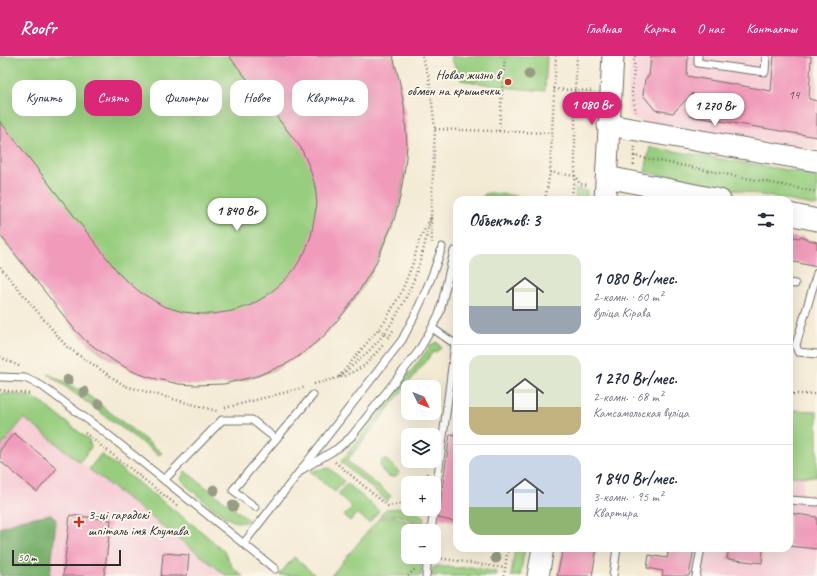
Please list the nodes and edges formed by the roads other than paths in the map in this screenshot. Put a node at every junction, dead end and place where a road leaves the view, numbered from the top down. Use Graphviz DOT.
graph roads {
  1 [pos="613,56"];
  2 [pos="698,56"];
  3 [pos="766,56"];
  4 [pos="608,126"];
  5 [pos="817,162"];
  6 [pos="607,177"];
  7 [pos="605,196"];
  8 [pos="699,196"];
  9 [pos="793,215"];
  10 [pos="817,220"];
  11 [pos="442,247"];
  12 [pos="453,255"];
  13 [pos="817,273"];
  14 [pos="432,328"];
  15 [pos="453,343"];
  16 [pos="817,354"];
  17 [pos="453,359"];
  18 [pos="0,377"];
  19 [pos="313,395"];
  20 [pos="276,439"];
  21 [pos="300,472"];
  22 [pos="438,476"];
  23 [pos="164,480"];
  24 [pos="793,500"];
  25 [pos="817,502"];
  26 [pos="255,507"];
  27 [pos="244,543"];
  28 [pos="542,552"];
  29 [pos="616,552"];
  30 [pos="700,552"];
  31 [pos="427,564"];
  32 [pos="275,568"];
  33 [pos="426,576"];
  34 [pos="538,576"];
  35 [pos="613,576"];
  36 [pos="696,576"];
  1 -- 4 [label="main road"];
  2 -- 3 [label="lane"];
  4 -- 5 [label="main road"];
  4 -- 6 [label="main road"];
  6 -- 7 [label="main road"];
  6 -- 8 [label="main road"];
  9 -- 10 [label="main road"];
  11 -- 21 [label="lane"];
  12 -- 14 [label="lane"];
  13 -- 16 [label="lane"];
  14 -- 15 [label="lane"];
  14 -- 21 [label="lane"];
  17 -- 22 [label="lane"];
  18 -- 23 [label="lane"];
  19 -- 20 [label="lane"];
  20 -- 23 [label="lane"];
  20 -- 26 [label="lane"];
  21 -- 27 [label="lane"];
  23 -- 27 [label="lane"];
  24 -- 25 [label="lane"];
  27 -- 32 [label="lane"];
  28 -- 34 [label="main road"];
  29 -- 35 [label="lane"];
  30 -- 36 [label="lane"];
  31 -- 33 [label="lane"];
}
